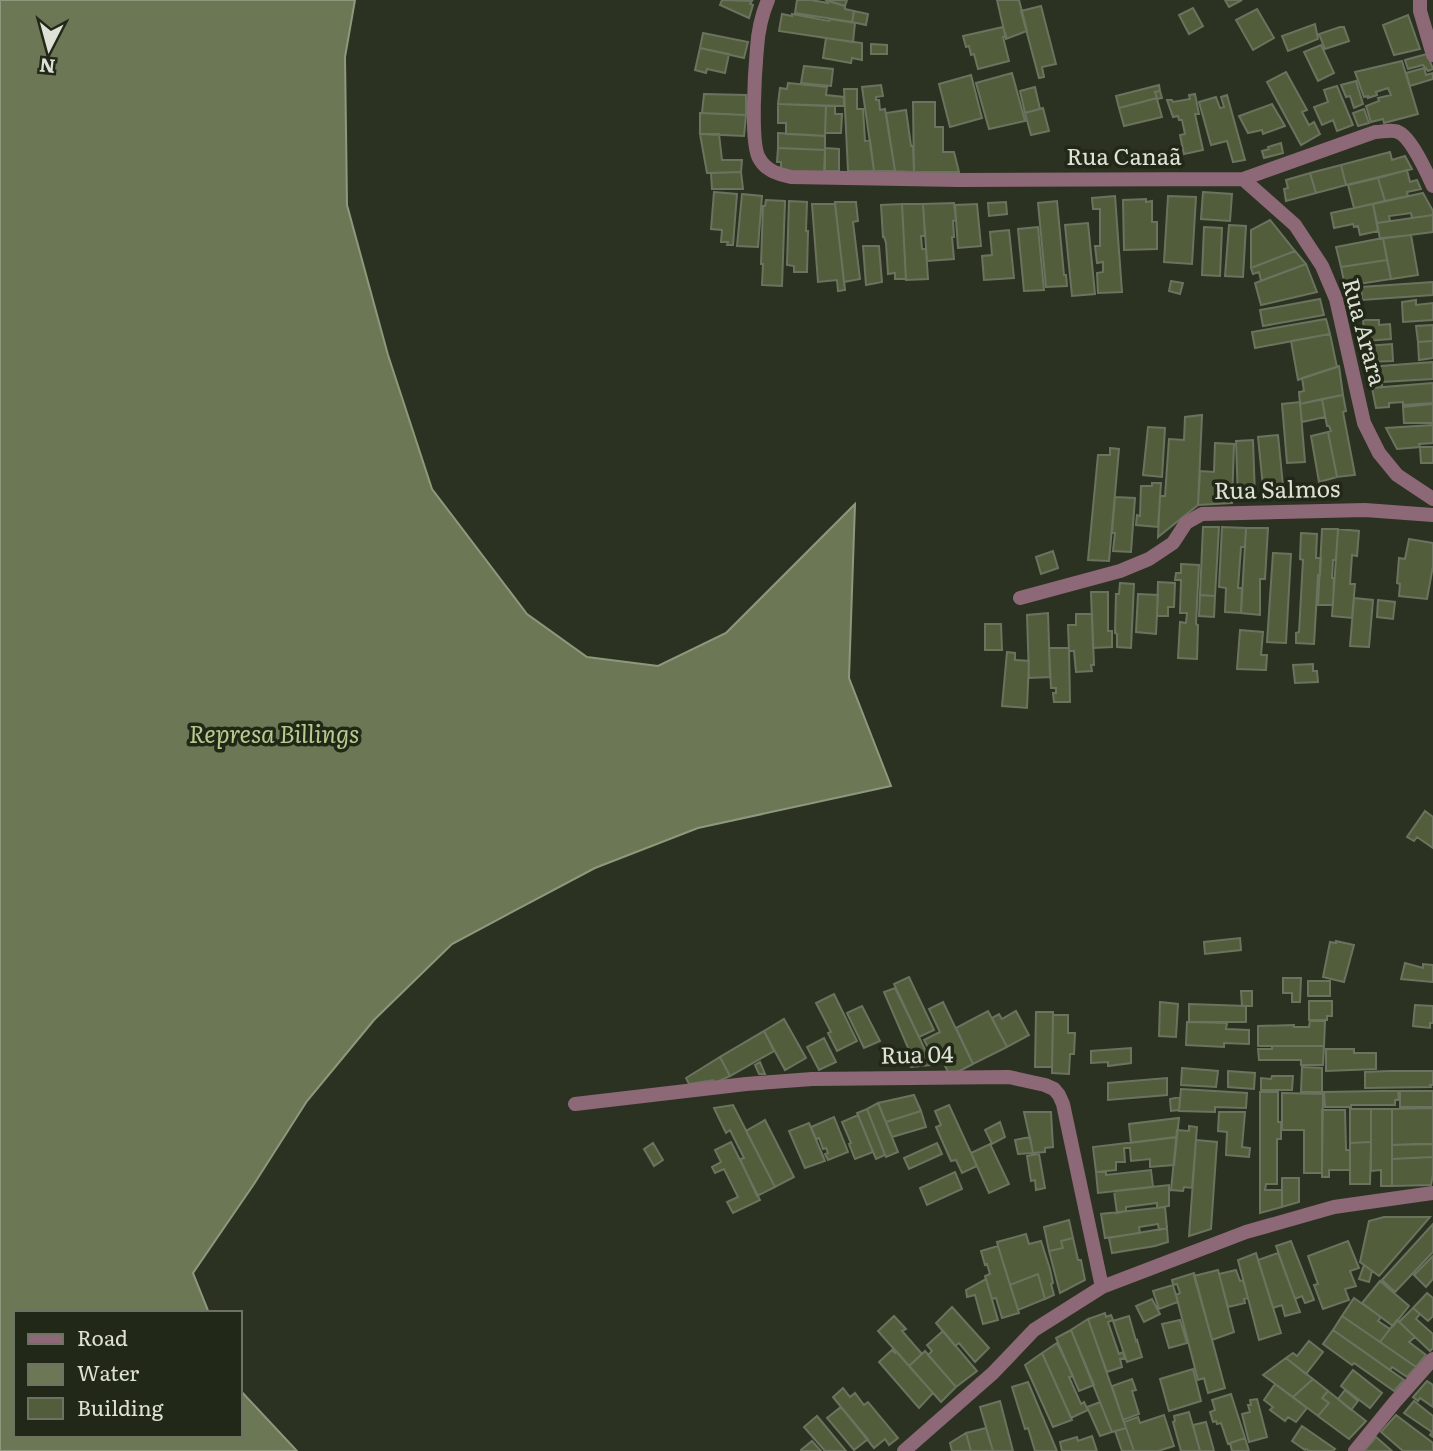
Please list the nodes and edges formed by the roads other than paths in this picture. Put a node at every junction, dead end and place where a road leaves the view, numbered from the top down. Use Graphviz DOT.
graph roads {
  1 [pos="768,0"];
  2 [pos="1420,0"];
  3 [pos="1433,55"];
  4 [pos="1243,179"];
  5 [pos="1433,186"];
  6 [pos="1433,499"];
  7 [pos="1433,514"];
  8 [pos="1020,598"];
  9 [pos="575,1104"];
  10 [pos="1433,1193"];
  11 [pos="1102,1287"];
  12 [pos="1433,1359"];
  13 [pos="904,1451"];
  14 [pos="1354,1451"];
  1 -- 4 [label="street, Rua Canaã"];
  2 -- 3 [label="street"];
  4 -- 5 [label="street, Rua Canaã"];
  4 -- 6 [label="street, Rua Arara"];
  7 -- 8 [label="street, Rua Salmos"];
  9 -- 11 [label="street, Rua 04"];
  10 -- 11 [label="street"];
  11 -- 13 [label="street"];
  12 -- 14 [label="street"];
}
